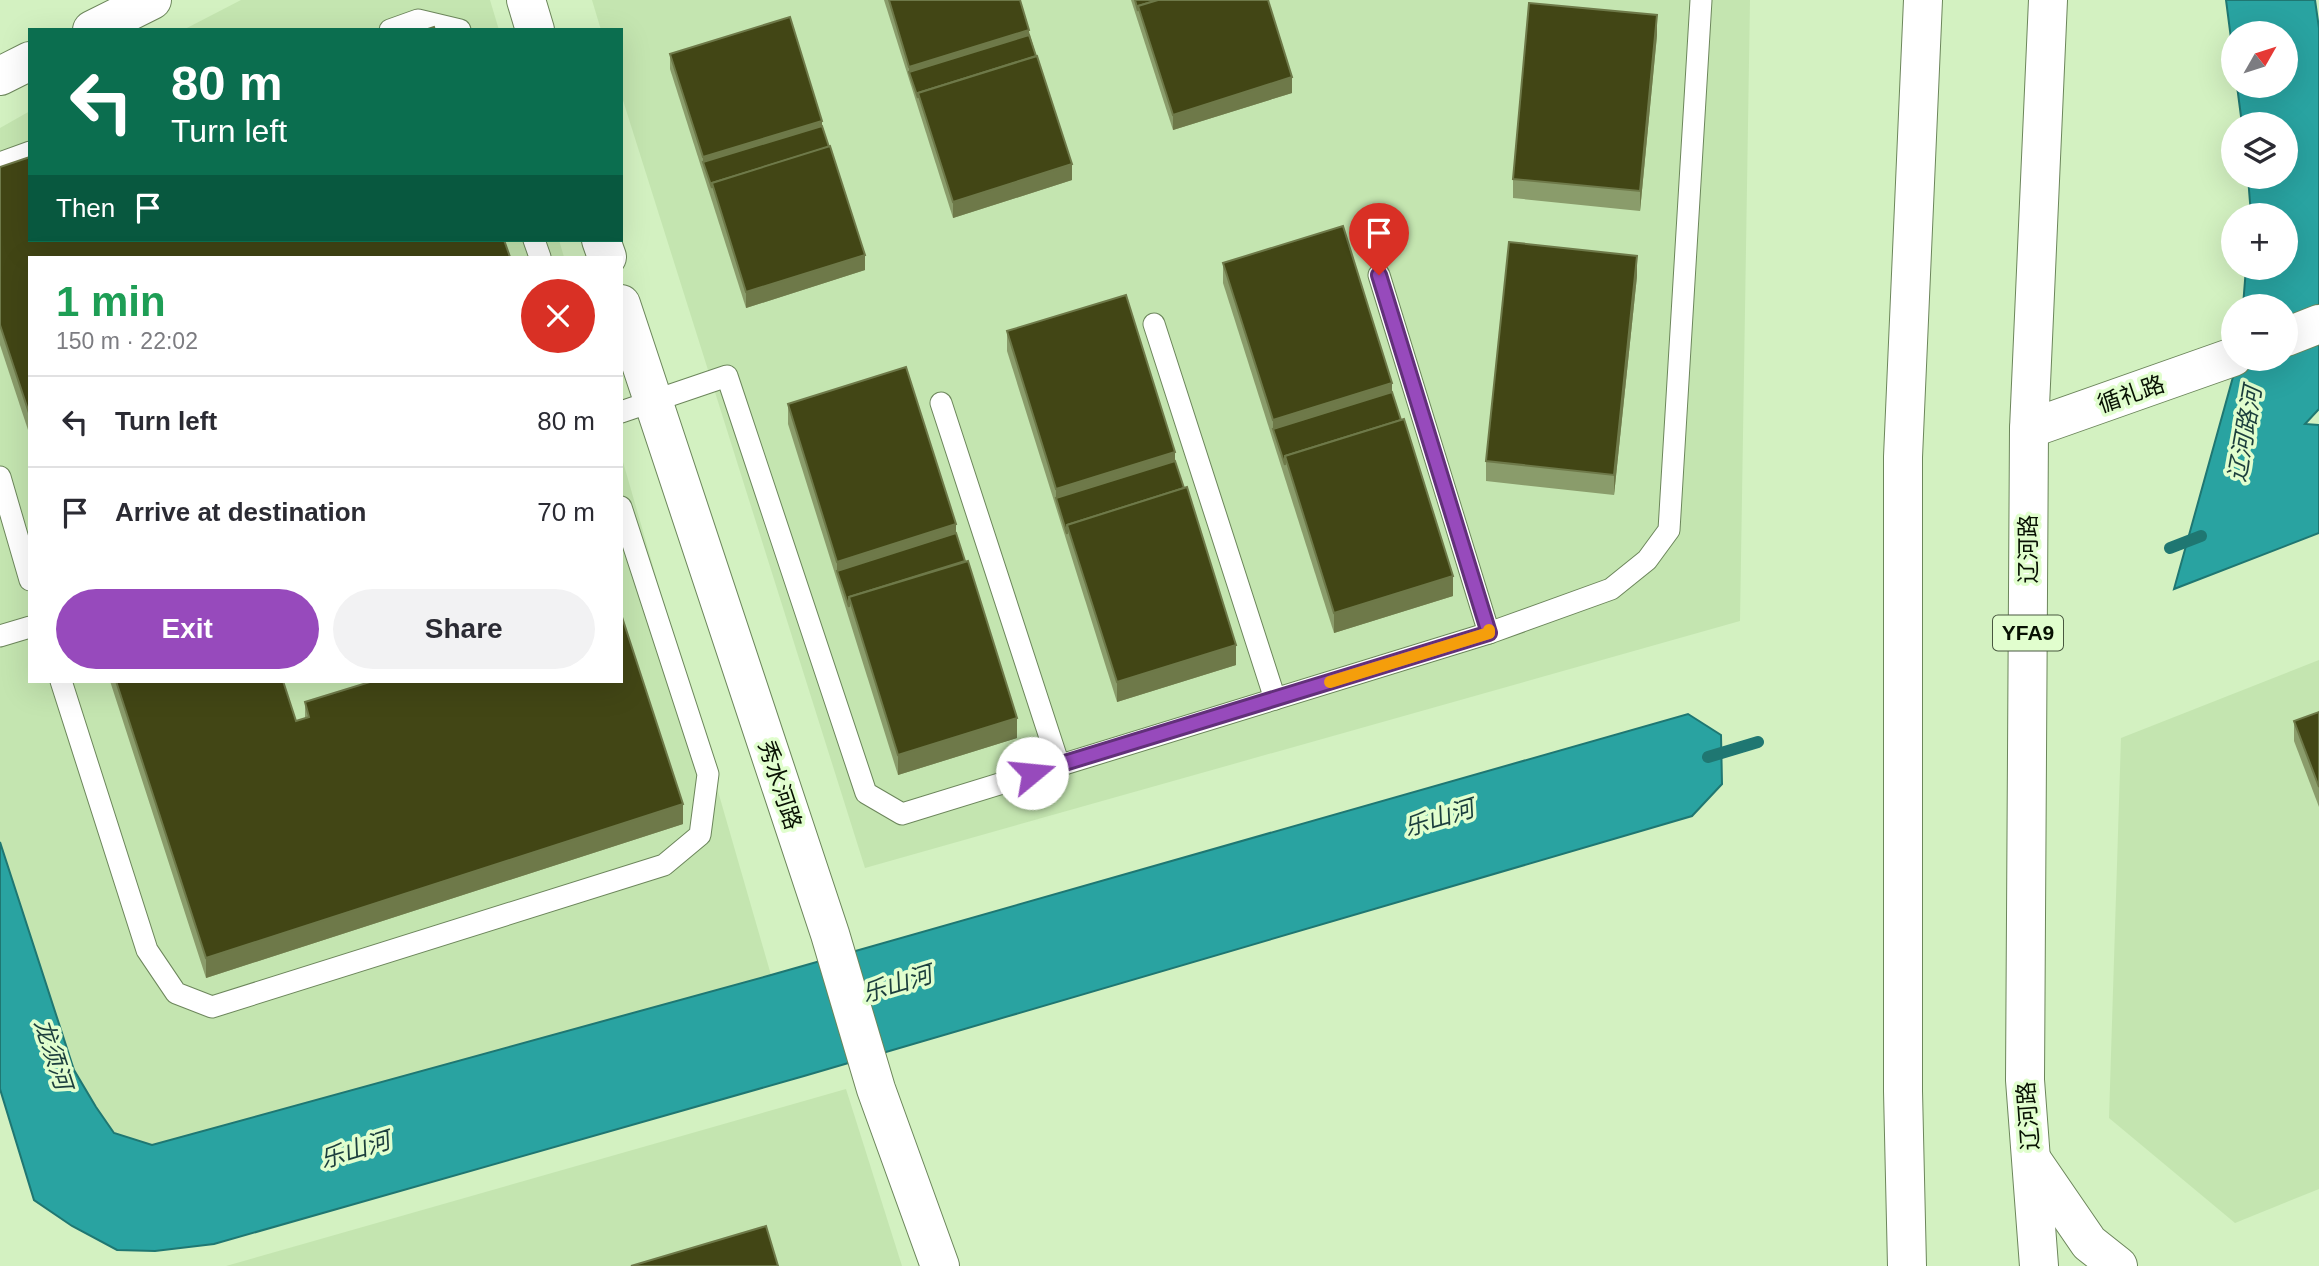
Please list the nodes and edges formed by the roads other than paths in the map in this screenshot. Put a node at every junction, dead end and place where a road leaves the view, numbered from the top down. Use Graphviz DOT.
graph roads {
  1 [pos="152,0"];
  2 [pos="526,0"];
  3 [pos="1701,0"];
  4 [pos="1923,0"];
  5 [pos="2048,0"];
  6 [pos="112,25"];
  7 [pos="396,28"];
  8 [pos="452,28"];
  9 [pos="534,28"];
  10 [pos="28,62"];
  11 [pos="0,76"];
  12 [pos="28,153"];
  13 [pos="0,163"];
  14 [pos="1379,275"];
  15 [pos="623,317"];
  16 [pos="1154,324"];
  17 [pos="2319,324"];
  18 [pos="2298,332"];
  19 [pos="2216,364"];
  20 [pos="940,403"];
  21 [pos="637,407"];
  22 [pos="2029,429"];
  23 [pos="0,477"];
  24 [pos="623,513"];
  25 [pos="28,573"];
  26 [pos="28,628"];
  27 [pos="1489,633"];
  28 [pos="0,636"];
  29 [pos="62,683"];
  30 [pos="1275,699"];
  31 [pos="1059,765"];
  32 [pos="2031,1158"];
  33 [pos="940,1266"];
  34 [pos="1907,1266"];
  35 [pos="2039,1266"];
  36 [pos="2118,1266"];
  1 -- 6 [label="main road"];
  2 -- 9 [label="main road"];
  3 -- 27 [label="lane"];
  4 -- 34 [label="main road"];
  5 -- 22 [label="main road, 辽河路 / YFA9"];
  7 -- 8 [label="lane"];
  10 -- 11 [label="main road"];
  12 -- 13 [label="lane"];
  14 -- 27 [label="lane"];
  15 -- 21 [label="main road, 秀水河路"];
  16 -- 30 [label="lane"];
  17 -- 18 [label="main road"];
  19 -- 22 [label="main road, 循礼路"];
  20 -- 31 [label="lane"];
  21 -- 31 [label="lane"];
  21 -- 33 [label="main road, 秀水河路"];
  22 -- 32 [label="main road, 辽河路 / YFA9"];
  23 -- 25 [label="lane"];
  24 -- 29 [label="lane"];
  26 -- 28 [label="lane"];
  27 -- 30 [label="lane"];
  30 -- 31 [label="lane"];
  32 -- 35 [label="main road, 辽河路 / YFA9"];
  32 -- 36 [label="main road"];
}
